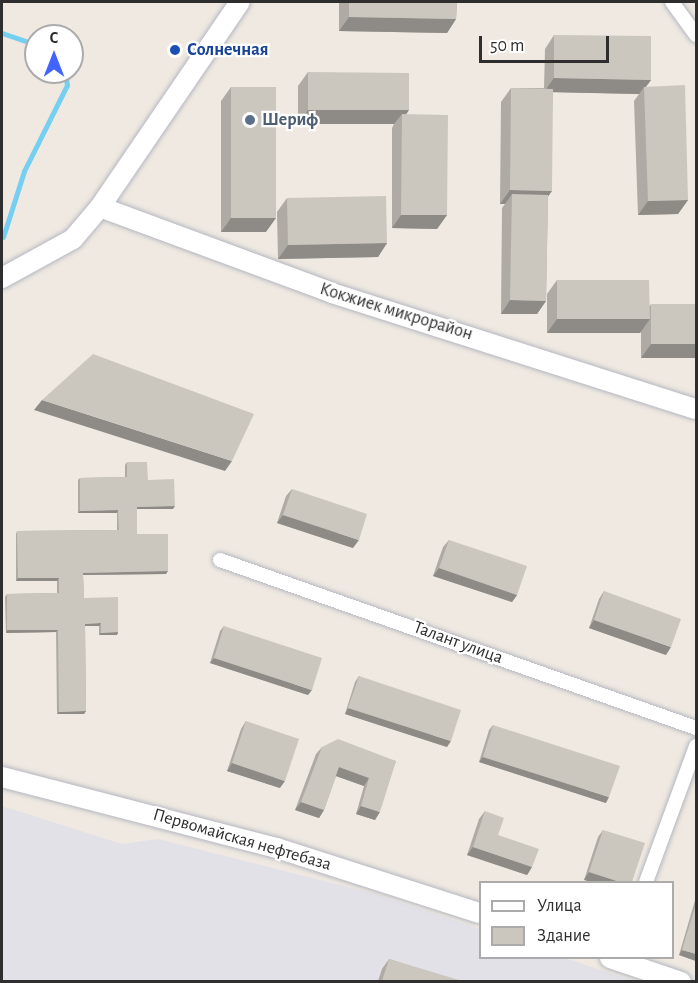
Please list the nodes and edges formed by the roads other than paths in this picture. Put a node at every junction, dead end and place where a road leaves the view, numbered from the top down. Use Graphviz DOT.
graph roads {
  1 [pos="240,2"];
  2 [pos="672,2"];
  3 [pos="696,35"];
  4 [pos="100,207"];
  5 [pos="2,278"];
  6 [pos="696,408"];
  7 [pos="219,560"];
  8 [pos="696,728"];
  9 [pos="696,746"];
  10 [pos="2,777"];
  11 [pos="646,881"];
  12 [pos="479,913"];
  13 [pos="617,959"];
  14 [pos="681,981"];
  1 -- 4 [label="street"];
  2 -- 3 [label="street"];
  4 -- 5 [label="street"];
  4 -- 6 [label="street, Кокжиек микрорайон"];
  7 -- 8 [label="street, Талант улица"];
  9 -- 11 [label="street"];
  10 -- 12 [label="street, Первомайская нефтебаза"];
  13 -- 14 [label="street"];
}
